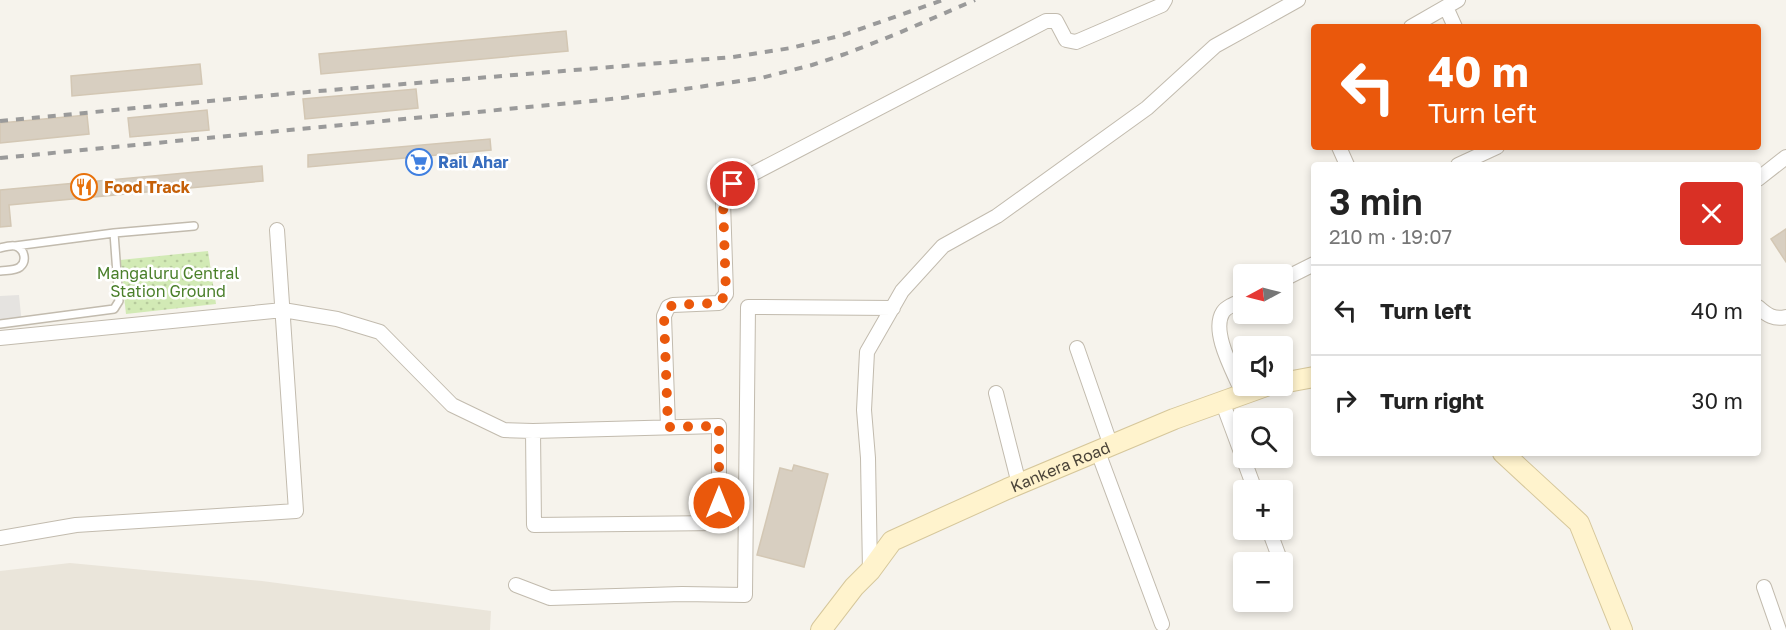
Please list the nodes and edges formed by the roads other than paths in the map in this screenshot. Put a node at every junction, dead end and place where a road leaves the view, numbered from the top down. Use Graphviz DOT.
graph roads {
  1 [pos="1165,0"];
  2 [pos="1291,2"];
  3 [pos="1452,3"];
  4 [pos="1416,24"];
  5 [pos="1455,24"];
  6 [pos="1490,150"];
  7 [pos="1786,157"];
  8 [pos="1464,162"];
  9 [pos="1761,177"];
  10 [pos="194,226"];
  11 [pos="277,230"];
  12 [pos="114,233"];
  13 [pos="15,246"];
  14 [pos="0,248"];
  15 [pos="1311,266"];
  16 [pos="0,271"];
  17 [pos="1293,274"];
  18 [pos="1233,305"];
  19 [pos="892,308"];
  20 [pos="283,310"];
  21 [pos="1761,310"];
  22 [pos="1786,317"];
  23 [pos="0,324"];
  24 [pos="0,338"];
  25 [pos="1077,348"];
  26 [pos="1233,369"];
  27 [pos="1311,377"];
  28 [pos="1293,380"];
  29 [pos="996,393"];
  30 [pos="1238,396"];
  31 [pos="1222,402"];
  32 [pos="668,427"];
  33 [pos="533,431"];
  34 [pos="1104,449"];
  35 [pos="1506,456"];
  36 [pos="1251,480"];
  37 [pos="1019,484"];
  38 [pos="0,538"];
  39 [pos="870,571"];
  40 [pos="516,585"];
  41 [pos="1764,587"];
  42 [pos="1161,624"];
  43 [pos="820,630"];
  44 [pos="1622,630"];
  45 [pos="1779,630"];
  1 -- 32 [label="street"];
  2 -- 19 [label="street"];
  3 -- 4 [label="street"];
  3 -- 5 [label="street"];
  6 -- 8 [label="street"];
  7 -- 9 [label="street"];
  10 -- 12 [label="lane"];
  11 -- 20 [label="street"];
  12 -- 13 [label="lane"];
  12 -- 23 [label="lane"];
  13 -- 14 [label="lane"];
  13 -- 16 [label="lane"];
  15 -- 17 [label="street"];
  18 -- 26 [label="street"];
  19 -- 39 [label="street"];
  19 -- 40 [label="street"];
  20 -- 24 [label="street"];
  20 -- 33 [label="street"];
  20 -- 38 [label="street"];
  21 -- 22 [label="street"];
  25 -- 34 [label="street"];
  27 -- 28 [label="street"];
  29 -- 37 [label="street"];
  30 -- 31 [label="street, Kankera Road"];
  31 -- 34 [label="street, Kankera Road"];
  31 -- 36 [label="street"];
  32 -- 33 [label="street"];
  32 -- 33 [label="street"];
  34 -- 37 [label="street, Kankera Road"];
  34 -- 42 [label="street"];
  35 -- 44 [label="street"];
  37 -- 39 [label="street, Kankera Road"];
  39 -- 43 [label="street, Kankera Road"];
  41 -- 45 [label="street"];
}
